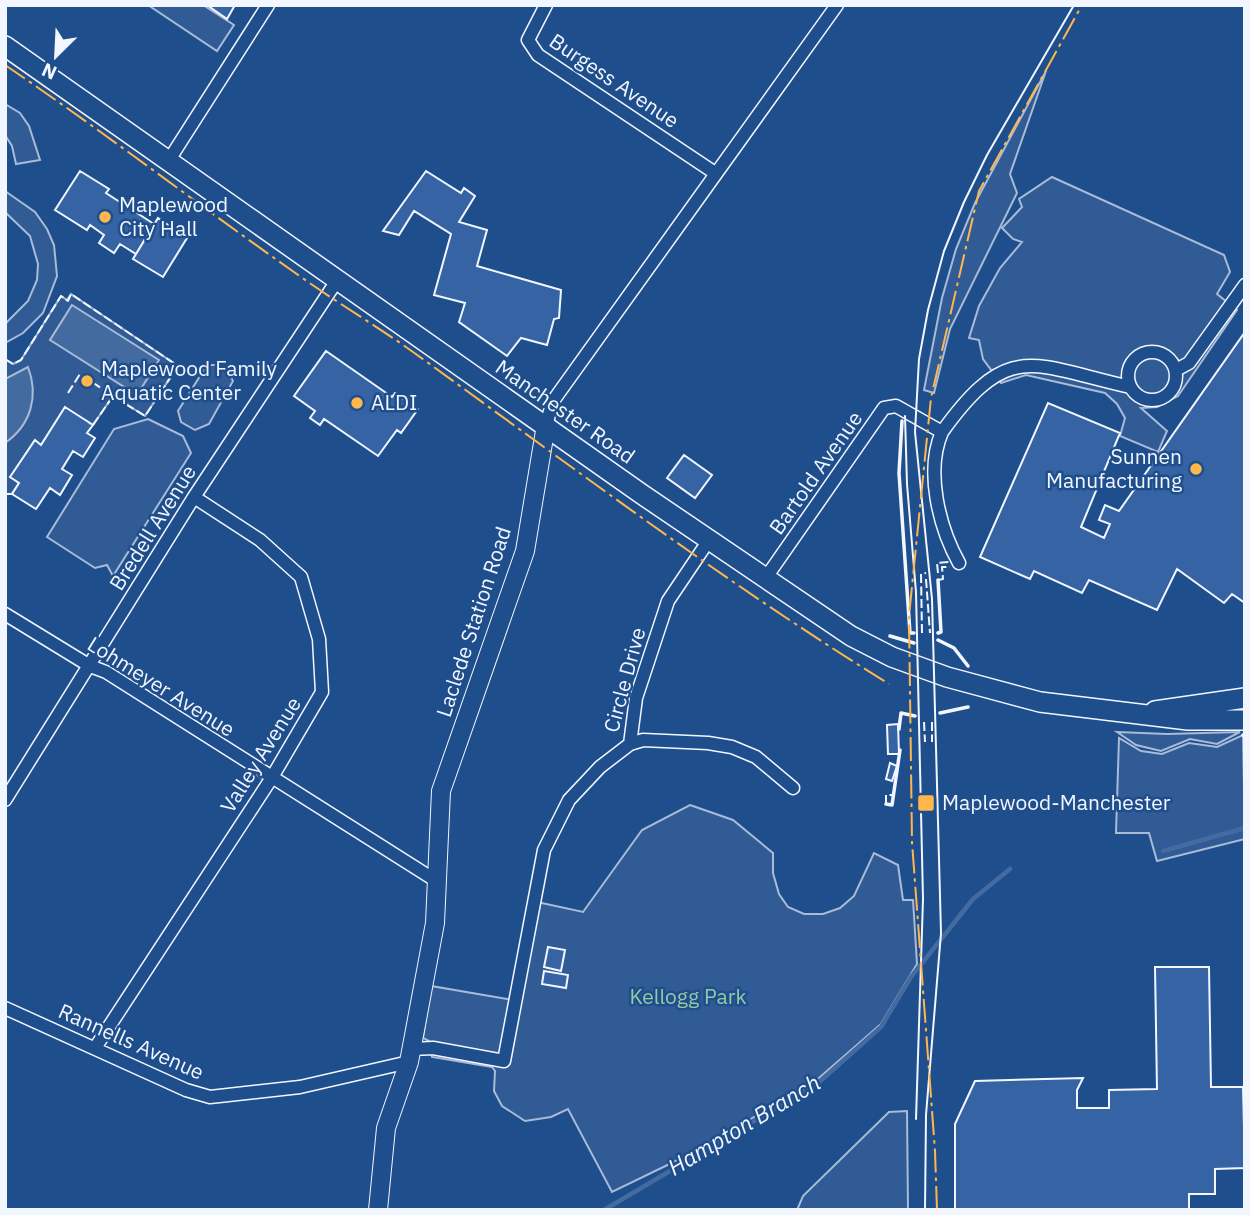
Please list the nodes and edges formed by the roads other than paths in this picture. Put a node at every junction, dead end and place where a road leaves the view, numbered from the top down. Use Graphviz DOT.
graph roads {
  1 [pos="268,5"];
  2 [pos="546,5"];
  3 [pos="837,5"];
  4 [pos="5,46"];
  5 [pos="169,160"];
  6 [pos="715,173"];
  7 [pos="338,279"];
  8 [pos="1245,285"];
  9 [pos="1176,370"];
  10 [pos="1130,387"];
  11 [pos="546,425"];
  12 [pos="942,432"];
  13 [pos="194,497"];
  14 [pos="709,540"];
  15 [pos="959,563"];
  16 [pos="765,579"];
  17 [pos="5,614"];
  18 [pos="90,666"];
  19 [pos="1245,698"];
  20 [pos="1144,714"];
  21 [pos="1245,720"];
  22 [pos="630,744"];
  23 [pos="271,779"];
  24 [pos="793,788"];
  25 [pos="5,800"];
  26 [pos="438,882"];
  27 [pos="5,1008"];
  28 [pos="94,1048"];
  29 [pos="410,1055"];
  30 [pos="504,1061"];
  31 [pos="378,1210"];
  1 -- 5 [label="street"];
  2 -- 6 [label="street, Burgess Avenue"];
  3 -- 6 [label="street, Laclede Station Road"];
  4 -- 5 [label="main road, Manchester Road"];
  5 -- 7 [label="main road, Manchester Road"];
  6 -- 11 [label="street, Laclede Station Road"];
  7 -- 11 [label="main road, Manchester Road"];
  7 -- 13 [label="street, Bredell Avenue"];
  8 -- 9 [label="street"];
  9 -- 10 [label="street"];
  9 -- 10 [label="street"];
  10 -- 12 [label="street"];
  11 -- 14 [label="main road, Manchester Road"];
  11 -- 26 [label="street, Laclede Station Road"];
  12 -- 15 [label="street"];
  12 -- 16 [label="street, Bartold Avenue"];
  13 -- 18 [label="street, Bredell Avenue"];
  13 -- 23 [label="street, Valley Avenue"];
  14 -- 16 [label="main road, Manchester Road"];
  14 -- 22 [label="street, Circle Drive"];
  16 -- 20 [label="main road, Manchester Road"];
  17 -- 18 [label="street, Lohmeyer Avenue"];
  18 -- 23 [label="street, Lohmeyer Avenue"];
  18 -- 25 [label="street, Bredell Avenue"];
  19 -- 20 [label="main road, Manchester Road"];
  20 -- 21 [label="main road, Manchester Road"];
  22 -- 24 [label="street"];
  22 -- 30 [label="street, Circle Drive"];
  23 -- 26 [label="street, Lohmeyer Avenue"];
  23 -- 28 [label="street, Valley Avenue"];
  26 -- 29 [label="street, Laclede Station Road"];
  27 -- 28 [label="street, Rannells Avenue"];
  28 -- 29 [label="street, Rannells Avenue"];
  29 -- 30 [label="street, Rannells Avenue"];
  29 -- 31 [label="street, Laclede Station Road"];
}
